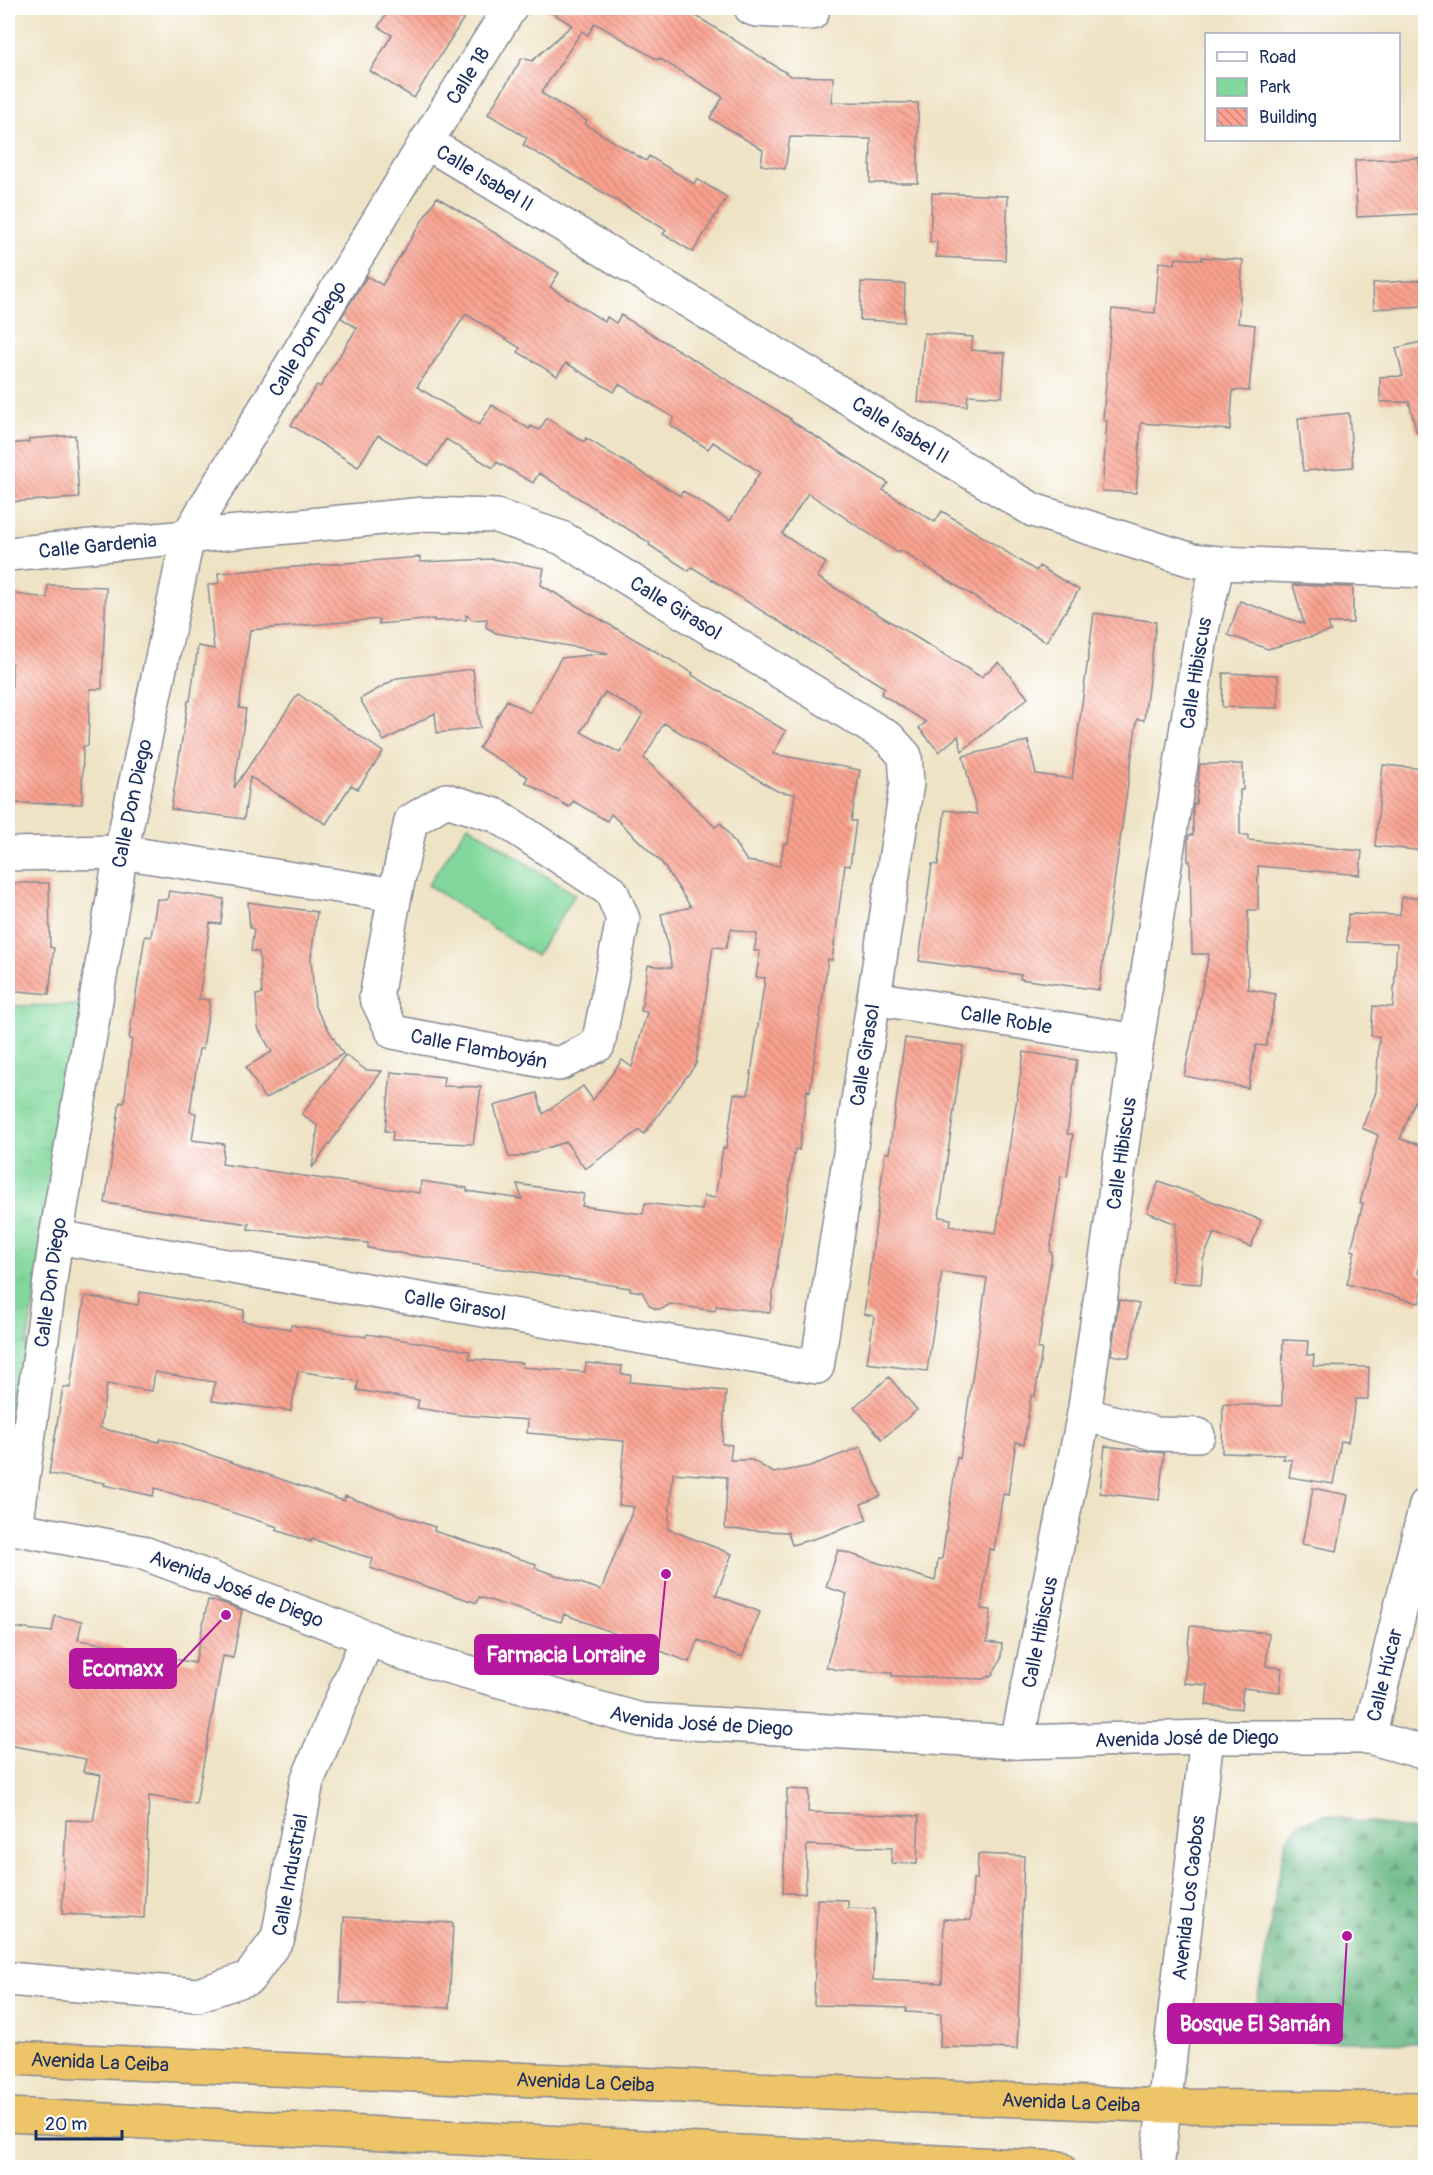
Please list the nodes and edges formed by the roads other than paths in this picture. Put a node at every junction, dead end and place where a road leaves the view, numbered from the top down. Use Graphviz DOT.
graph roads {
  1 [pos="510,8"];
  2 [pos="751,8"];
  3 [pos="812,13"];
  4 [pos="426,142"];
  5 [pos="188,536"];
  6 [pos="8,554"];
  7 [pos="1218,562"];
  8 [pos="1425,571"];
  9 [pos="121,852"];
  10 [pos="8,854"];
  11 [pos="395,895"];
  12 [pos="874,998"];
  13 [pos="1137,1041"];
  14 [pos="56,1237"];
  15 [pos="1083,1414"];
  16 [pos="1198,1435"];
  17 [pos="1425,1505"];
  18 [pos="12,1528"];
  19 [pos="368,1638"];
  20 [pos="1207,1737"];
  21 [pos="1370,1737"];
  22 [pos="1017,1742"];
  23 [pos="1425,1753"];
  24 [pos="8,1979"];
  25 [pos="8,2058"];
  26 [pos="1164,2106"];
  27 [pos="1425,2109"];
  28 [pos="8,2115"];
  29 [pos="1059,2168"];
  30 [pos="1156,2168"];
  1 -- 4 [label="street, Calle 18"];
  2 -- 3 [label="street"];
  4 -- 5 [label="street, Calle Don Diego"];
  4 -- 7 [label="street, Calle Isabel II"];
  5 -- 6 [label="street, Calle Gardenia"];
  5 -- 9 [label="street, Calle Don Diego"];
  5 -- 12 [label="street, Calle Girasol"];
  7 -- 8 [label="street, Calle Isabel II"];
  7 -- 13 [label="street, Calle Hibiscus"];
  9 -- 10 [label="street"];
  9 -- 11 [label="street"];
  9 -- 14 [label="street, Calle Don Diego"];
  11 -- 11 [label="street, Calle Flamboyán"];
  12 -- 13 [label="street, Calle Roble"];
  12 -- 14 [label="street, Calle Girasol"];
  13 -- 15 [label="street, Calle Hibiscus"];
  14 -- 18 [label="street, Calle Don Diego"];
  15 -- 16 [label="street"];
  15 -- 22 [label="street, Calle Hibiscus"];
  17 -- 21 [label="street, Calle Húcar"];
  18 -- 19 [label="street, Avenida José de Diego"];
  19 -- 22 [label="street, Avenida José de Diego"];
  19 -- 24 [label="street, Calle Industrial"];
  20 -- 21 [label="street, Avenida José de Diego"];
  20 -- 22 [label="street, Avenida José de Diego"];
  20 -- 26 [label="street, Avenida Los Caobos"];
  21 -- 23 [label="street, Avenida José de Diego"];
  25 -- 26 [label="highway, Avenida La Ceiba"];
  26 -- 27 [label="highway, Avenida La Ceiba"];
  26 -- 30 [label="street, Avenida Los Caobos"];
  28 -- 29 [label="highway"];
}
